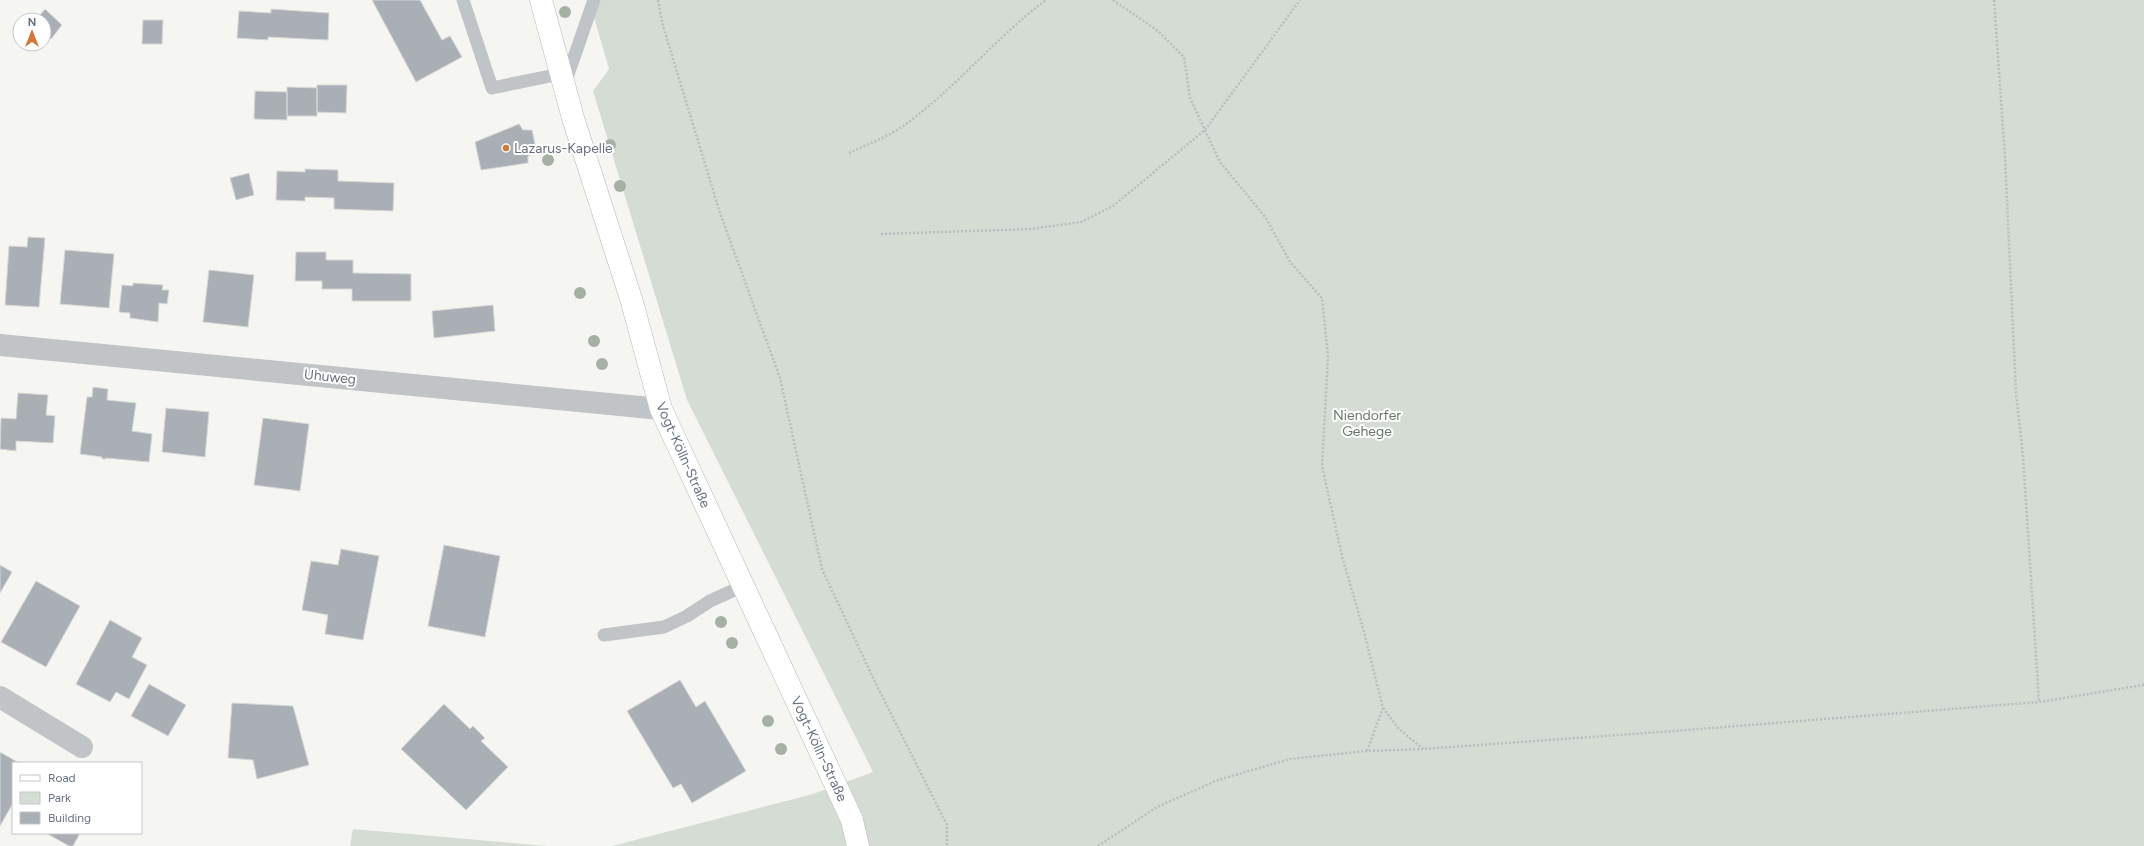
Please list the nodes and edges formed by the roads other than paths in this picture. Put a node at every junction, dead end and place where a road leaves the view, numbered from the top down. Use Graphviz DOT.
graph roads {
  1 [pos="463,0"];
  2 [pos="541,0"];
  3 [pos="594,0"];
  4 [pos="562,80"];
  5 [pos="0,345"];
  6 [pos="661,409"];
  7 [pos="743,586"];
  8 [pos="604,635"];
  9 [pos="0,697"];
  10 [pos="82,747"];
  11 [pos="858,846"];
  1 -- 4 [label="lane"];
  2 -- 4 [label="street, Vogt-Kölln-Straße"];
  3 -- 4 [label="lane"];
  4 -- 6 [label="street, Vogt-Kölln-Straße"];
  5 -- 6 [label="street, Uhuweg"];
  6 -- 7 [label="street, Vogt-Kölln-Straße"];
  7 -- 8 [label="lane"];
  7 -- 11 [label="street, Vogt-Kölln-Straße"];
  9 -- 10 [label="street"];
}
